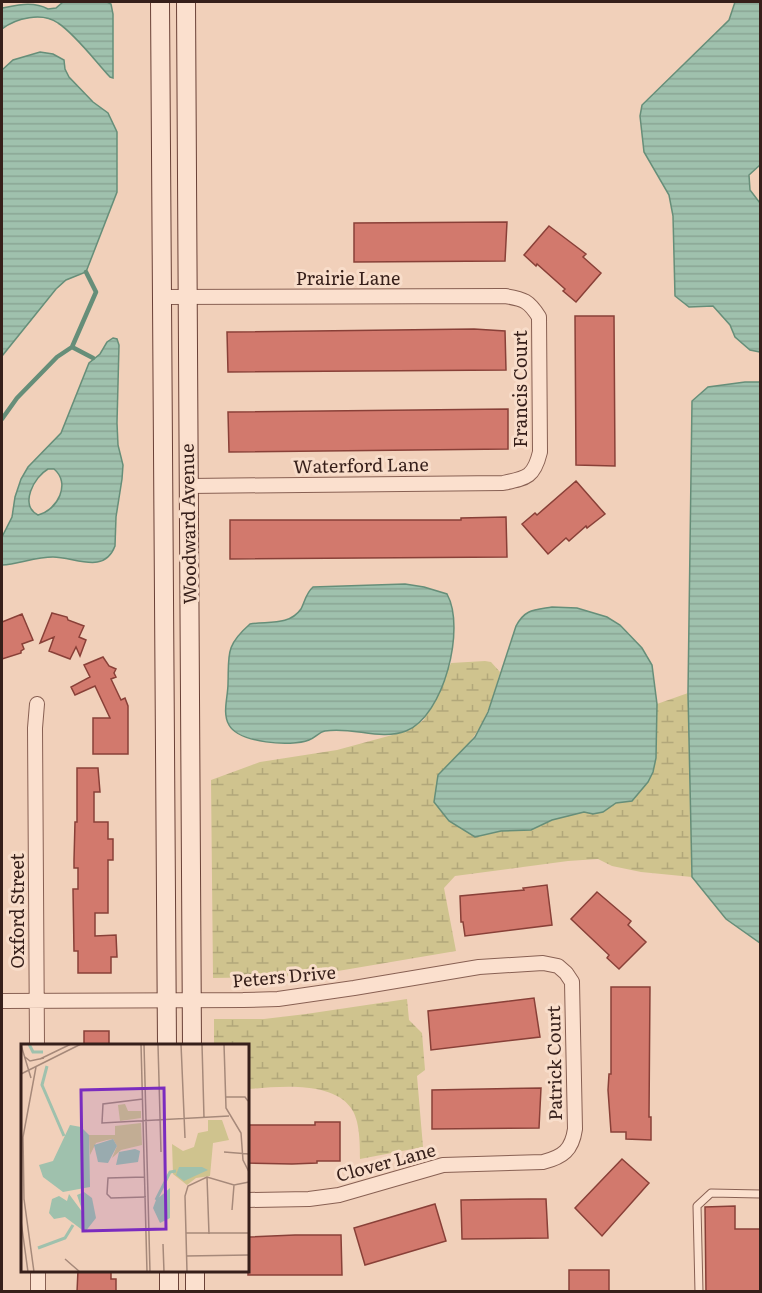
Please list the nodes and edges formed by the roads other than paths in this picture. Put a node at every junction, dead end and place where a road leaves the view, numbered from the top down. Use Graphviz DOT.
graph roads {
  1 [pos="160,2"];
  2 [pos="186,2"];
  3 [pos="162,297"];
  4 [pos="188,297"];
  5 [pos="532,305"];
  6 [pos="532,473"];
  7 [pos="189,486"];
  8 [pos="37,704"];
  9 [pos="566,973"];
  10 [pos="166,1000"];
  11 [pos="192,1000"];
  12 [pos="2,1001"];
  13 [pos="36,1001"];
  14 [pos="37,1044"];
  15 [pos="167,1044"];
  16 [pos="192,1044"];
  17 [pos="567,1152"];
  18 [pos="760,1194"];
  19 [pos="249,1200"];
  20 [pos="38,1272"];
  21 [pos="168,1272"];
  22 [pos="195,1272"];
  23 [pos="38,1292"];
  24 [pos="169,1292"];
  25 [pos="195,1292"];
  26 [pos="699,1292"];
  1 -- 3 [label="street, Woodward Avenue"];
  2 -- 4 [label="street, Woodward Avenue"];
  3 -- 4 [label="street, Prairie Lane"];
  3 -- 10 [label="street, Woodward Avenue"];
  4 -- 5 [label="street, Prairie Lane"];
  4 -- 7 [label="street, Woodward Avenue"];
  5 -- 6 [label="street, Francis Court"];
  6 -- 7 [label="street, Waterford Lane"];
  7 -- 11 [label="street, Woodward Avenue"];
  8 -- 13 [label="street, Oxford Street"];
  9 -- 11 [label="street, Peters Drive"];
  9 -- 17 [label="street, Patrick Court"];
  10 -- 11 [label="street, Peters Drive"];
  10 -- 13 [label="street, Peters Drive"];
  10 -- 15 [label="street, Woodward Avenue"];
  11 -- 16 [label="street, Woodward Avenue"];
  12 -- 13 [label="street, Peters Drive"];
  13 -- 14 [label="street, Oxford Street"];
  17 -- 19 [label="street, Clover Lane"];
  18 -- 26 [label="lane"];
  20 -- 23 [label="street"];
  21 -- 24 [label="street"];
  22 -- 25 [label="street"];
}
